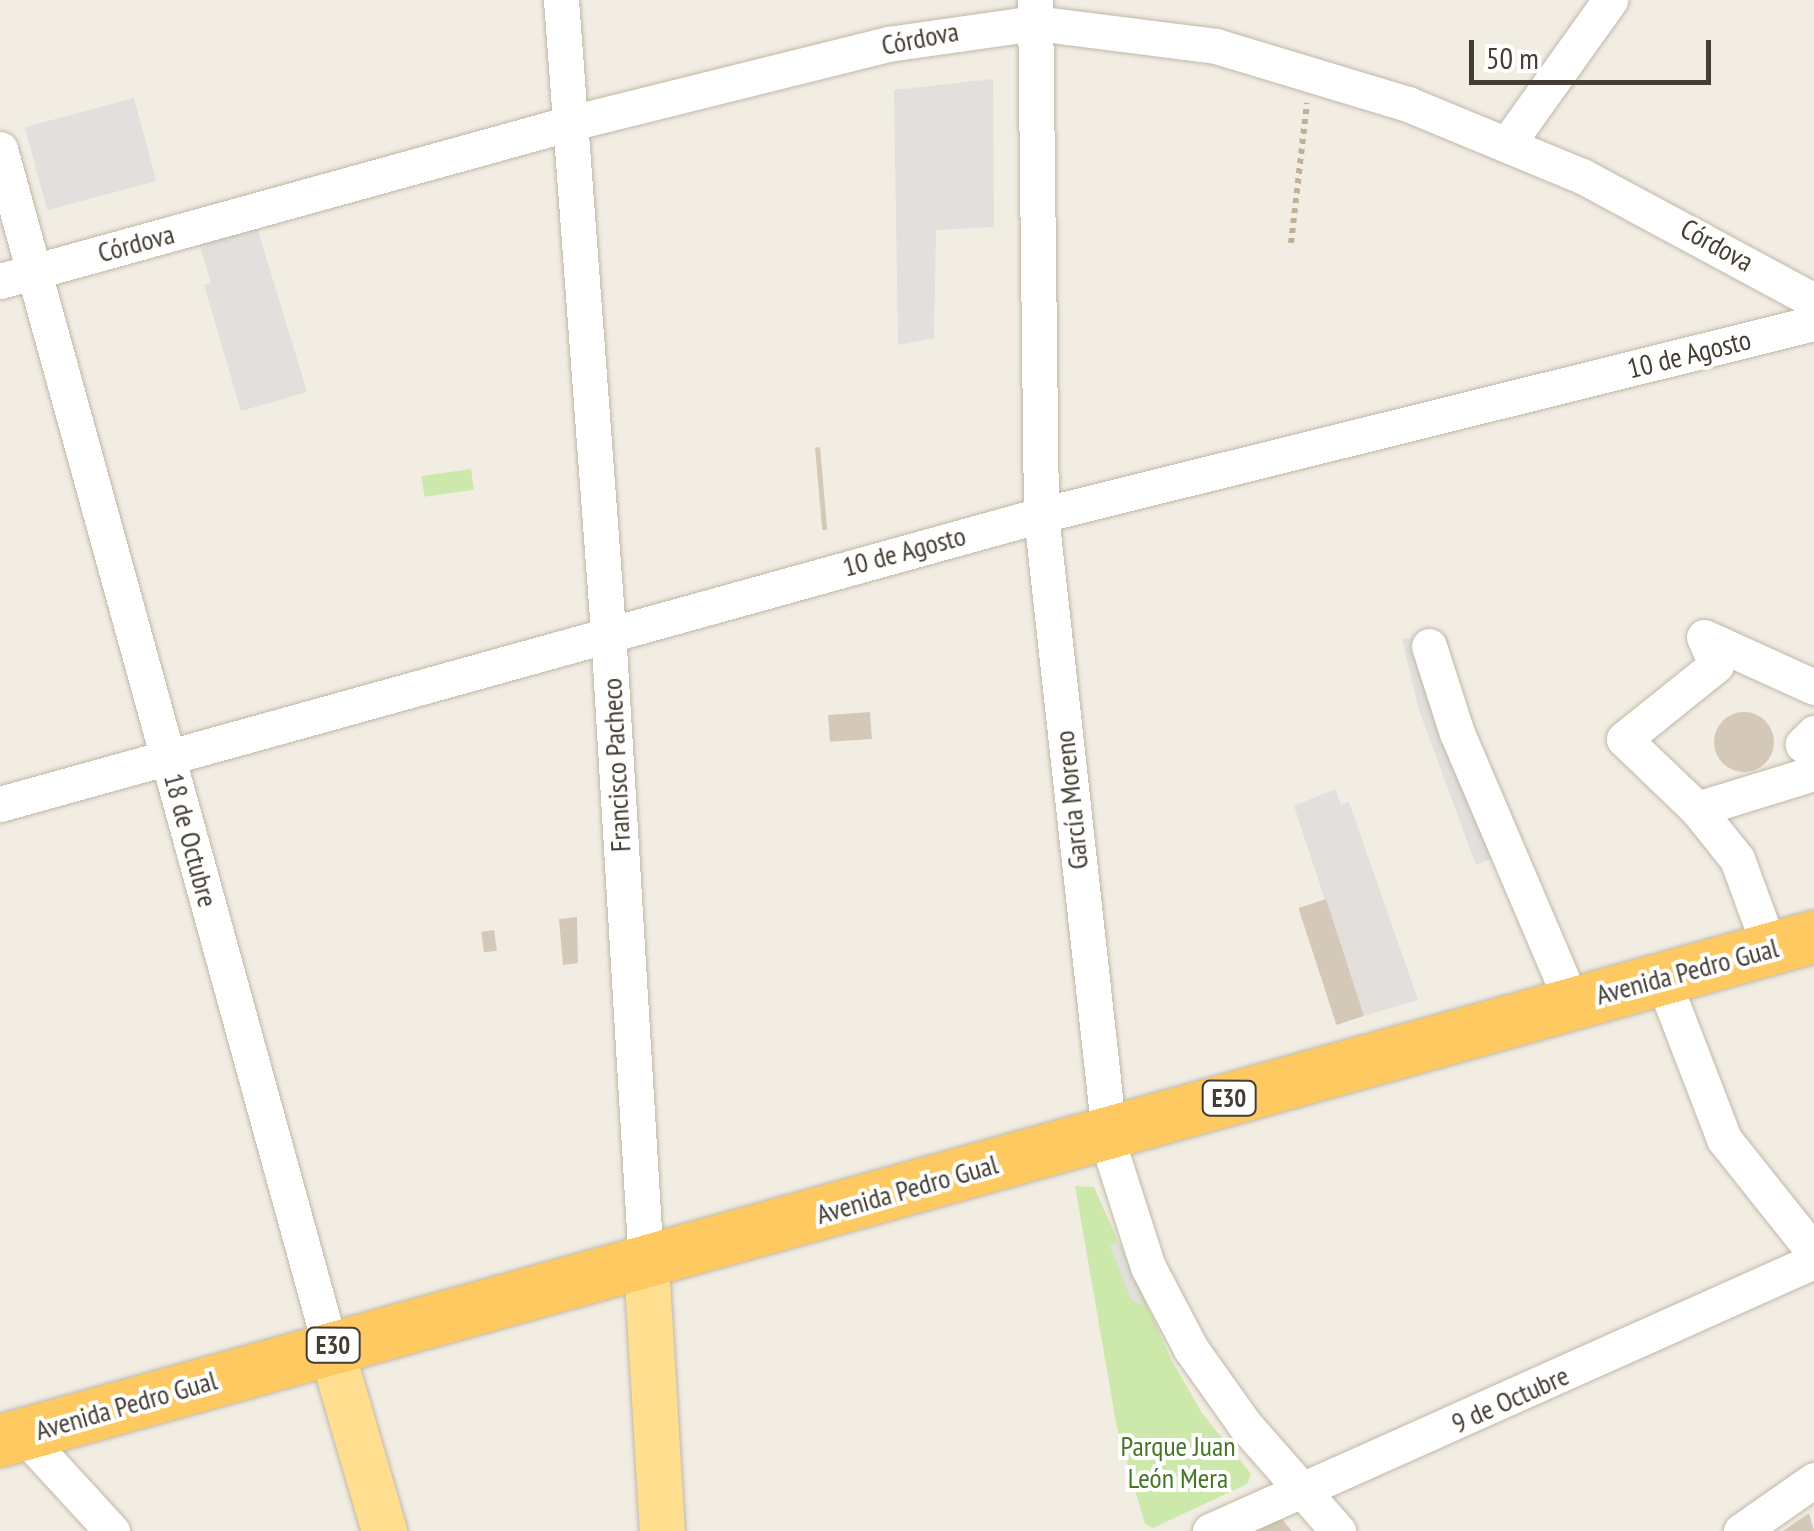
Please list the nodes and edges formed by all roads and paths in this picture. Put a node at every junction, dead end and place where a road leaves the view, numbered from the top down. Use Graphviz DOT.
graph roads {
  1 [pos="560,0"];
  2 [pos="1610,0"];
  3 [pos="1035,11"];
  4 [pos="1311,72"];
  5 [pos="570,123"];
  6 [pos="1508,143"];
  7 [pos="0,150"];
  8 [pos="1292,243"];
  9 [pos="16,276"];
  10 [pos="1814,300"];
  11 [pos="1814,323"];
  12 [pos="1040,514"];
  13 [pos="608,631"];
  14 [pos="1429,646"];
  15 [pos="1814,687"];
  16 [pos="1814,732"];
  17 [pos="1814,753"];
  18 [pos="169,758"];
  19 [pos="1814,774"];
  20 [pos="0,804"];
  21 [pos="1697,809"];
  22 [pos="1792,943"];
  23 [pos="1662,978"];
  24 [pos="1572,1003"];
  25 [pos="1108,1132"];
  26 [pos="1814,1252"];
  27 [pos="1814,1261"];
  28 [pos="646,1264"];
  29 [pos="330,1346"];
  30 [pos="11,1438"];
  31 [pos="1814,1480"];
  32 [pos="1301,1489"];
  33 [pos="112,1531"];
  34 [pos="384,1531"];
  35 [pos="662,1531"];
  36 [pos="1210,1531"];
  37 [pos="1338,1531"];
  38 [pos="1741,1531"];
  1 -- 5 [label="street, Francisco Pacheco"];
  2 -- 6 [label="street"];
  3 -- 4 [label="street, Córdova"];
  3 -- 5 [label="street, Córdova"];
  3 -- 12 [label="street, García Moreno"];
  4 -- 6 [label="street, Córdova"];
  4 -- 8 [label="path"];
  5 -- 9 [label="street, Córdova"];
  5 -- 13 [label="street, Francisco Pacheco"];
  6 -- 10 [label="street, Córdova"];
  7 -- 9 [label="street, 18 de Octubre"];
  9 -- 18 [label="street, 18 de Octubre"];
  11 -- 12 [label="street, 10 de Agosto"];
  12 -- 13 [label="street, 10 de Agosto"];
  12 -- 25 [label="street, García Moreno"];
  13 -- 18 [label="street, 10 de Agosto"];
  13 -- 28 [label="street, Francisco Pacheco"];
  14 -- 24 [label="street"];
  15 -- 21 [label="street"];
  16 -- 17 [label="street"];
  18 -- 20 [label="street, 10 de Agosto"];
  18 -- 29 [label="street, 18 de Octubre"];
  19 -- 21 [label="street"];
  21 -- 22 [label="street"];
  22 -- 23 [label="highway, Avenida Pedro Gual / E30"];
  23 -- 24 [label="highway, Avenida Pedro Gual / E30"];
  23 -- 26 [label="street"];
  24 -- 25 [label="highway, Avenida Pedro Gual / E30"];
  25 -- 28 [label="highway, Avenida Pedro Gual / E30"];
  25 -- 32 [label="street, García Moreno"];
  27 -- 32 [label="street, 9 de Octubre"];
  28 -- 29 [label="highway, Avenida Pedro Gual / E30"];
  28 -- 35 [label="main road, Francisco Pacheco"];
  29 -- 30 [label="highway, Avenida Pedro Gual / E30"];
  29 -- 34 [label="main road, 18 de Octubre"];
  30 -- 33 [label="street"];
  31 -- 38 [label="street"];
  32 -- 36 [label="street, 9 de Octubre"];
  32 -- 37 [label="street, García Moreno"];
}
